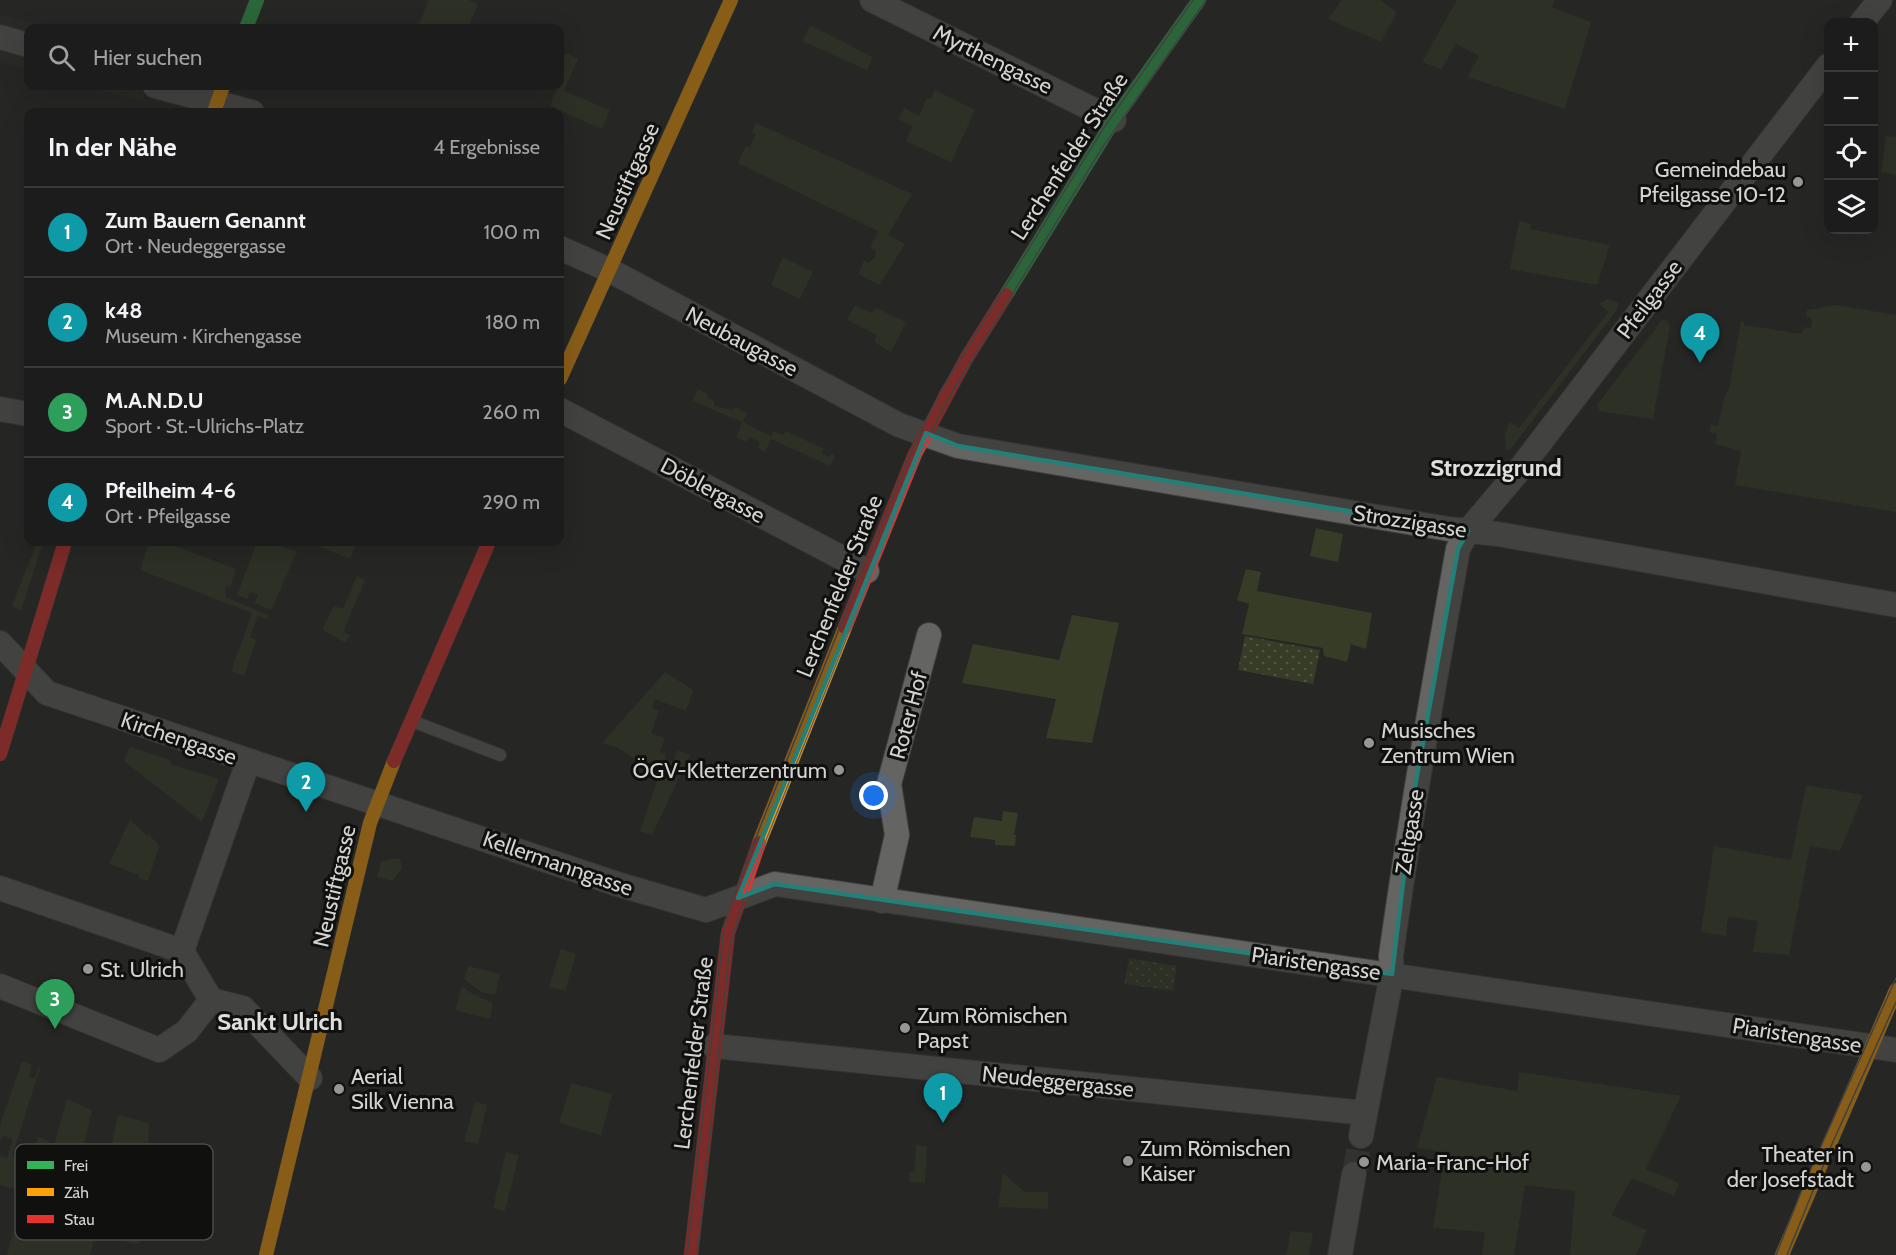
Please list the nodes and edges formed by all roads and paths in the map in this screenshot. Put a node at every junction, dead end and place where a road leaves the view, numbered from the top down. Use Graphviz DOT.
graph roads {
  1 [pos="257,0"];
  2 [pos="731,0"];
  3 [pos="872,0"];
  4 [pos="1199,0"];
  5 [pos="1880,0"];
  6 [pos="1865,18"];
  7 [pos="248,24"];
  8 [pos="0,37"];
  9 [pos="24,44"];
  10 [pos="1824,71"];
  11 [pos="173,90"];
  12 [pos="218,100"];
  13 [pos="241,108"];
  14 [pos="1114,120"];
  15 [pos="564,250"];
  16 [pos="609,270"];
  17 [pos="564,371"];
  18 [pos="0,409"];
  19 [pos="564,412"];
  20 [pos="24,413"];
  21 [pos="926,433"];
  22 [pos="1468,531"];
  23 [pos="64,546"];
  24 [pos="487,546"];
  25 [pos="867,571"];
  26 [pos="1896,605"];
  27 [pos="929,634"];
  28 [pos="0,643"];
  29 [pos="26,669"];
  30 [pos="411,721"];
  31 [pos="0,754"];
  32 [pos="500,755"];
  33 [pos="248,762"];
  34 [pos="378,803"];
  35 [pos="0,888"];
  36 [pos="738,898"];
  37 [pos="882,901"];
  38 [pos="182,951"];
  39 [pos="1392,974"];
  40 [pos="0,986"];
  41 [pos="1896,990"];
  42 [pos="210,1000"];
  43 [pos="714,1046"];
  44 [pos="1871,1046"];
  45 [pos="1896,1050"];
  46 [pos="310,1078"];
  47 [pos="1363,1124"];
  48 [pos="1354,1174"];
  49 [pos="266,1255"];
  50 [pos="691,1255"];
  51 [pos="1340,1255"];
  52 [pos="1782,1255"];
  1 -- 7 [label="main road"];
  2 -- 16 [label="main road, Neustiftgasse"];
  3 -- 14 [label="street, Myrthengasse"];
  4 -- 14 [label="main road, Lerchenfelder Straße"];
  5 -- 6 [label="street"];
  8 -- 9 [label="street"];
  10 -- 22 [label="street, Pfeilgasse"];
  11 -- 12 [label="street"];
  12 -- 13 [label="street"];
  14 -- 21 [label="main road, Lerchenfelder Straße"];
  15 -- 16 [label="street, Neubaugasse"];
  16 -- 17 [label="main road, Neustiftgasse"];
  16 -- 21 [label="street, Neubaugasse"];
  18 -- 20 [label="street"];
  19 -- 25 [label="street, Döblergasse"];
  21 -- 22 [label="street, Strozzigasse"];
  21 -- 25 [label="main road, Lerchenfelder Straße"];
  22 -- 26 [label="street, Strozzigasse"];
  22 -- 39 [label="street, Zeltgasse"];
  23 -- 29 [label="main road"];
  24 -- 30 [label="main road, Neustiftgasse"];
  25 -- 36 [label="main road, Lerchenfelder Straße"];
  27 -- 37 [label="street, Roter Hof"];
  28 -- 29 [label="street, Kirchengasse"];
  29 -- 31 [label="main road"];
  29 -- 33 [label="street, Kirchengasse"];
  30 -- 32 [label="lane"];
  30 -- 34 [label="main road, Neustiftgasse"];
  33 -- 34 [label="street, Kirchengasse"];
  33 -- 38 [label="street"];
  34 -- 36 [label="street, Kellermanngasse"];
  34 -- 46 [label="main road, Neustiftgasse"];
  35 -- 38 [label="street"];
  36 -- 37 [label="street, Piaristengasse"];
  36 -- 43 [label="main road, Lerchenfelder Straße"];
  37 -- 39 [label="street, Piaristengasse"];
  38 -- 42 [label="street"];
  39 -- 44 [label="street, Piaristengasse"];
  39 -- 47 [label="street, Zeltgasse"];
  40 -- 42 [label="street"];
  41 -- 44 [label="main road"];
  42 -- 46 [label="street"];
  43 -- 47 [label="street, Neudeggergasse"];
  43 -- 50 [label="main road, Lerchenfelder Straße"];
  44 -- 45 [label="street, Piaristengasse"];
  44 -- 52 [label="main road"];
  46 -- 49 [label="main road, Neustiftgasse"];
  48 -- 51 [label="street"];
}
